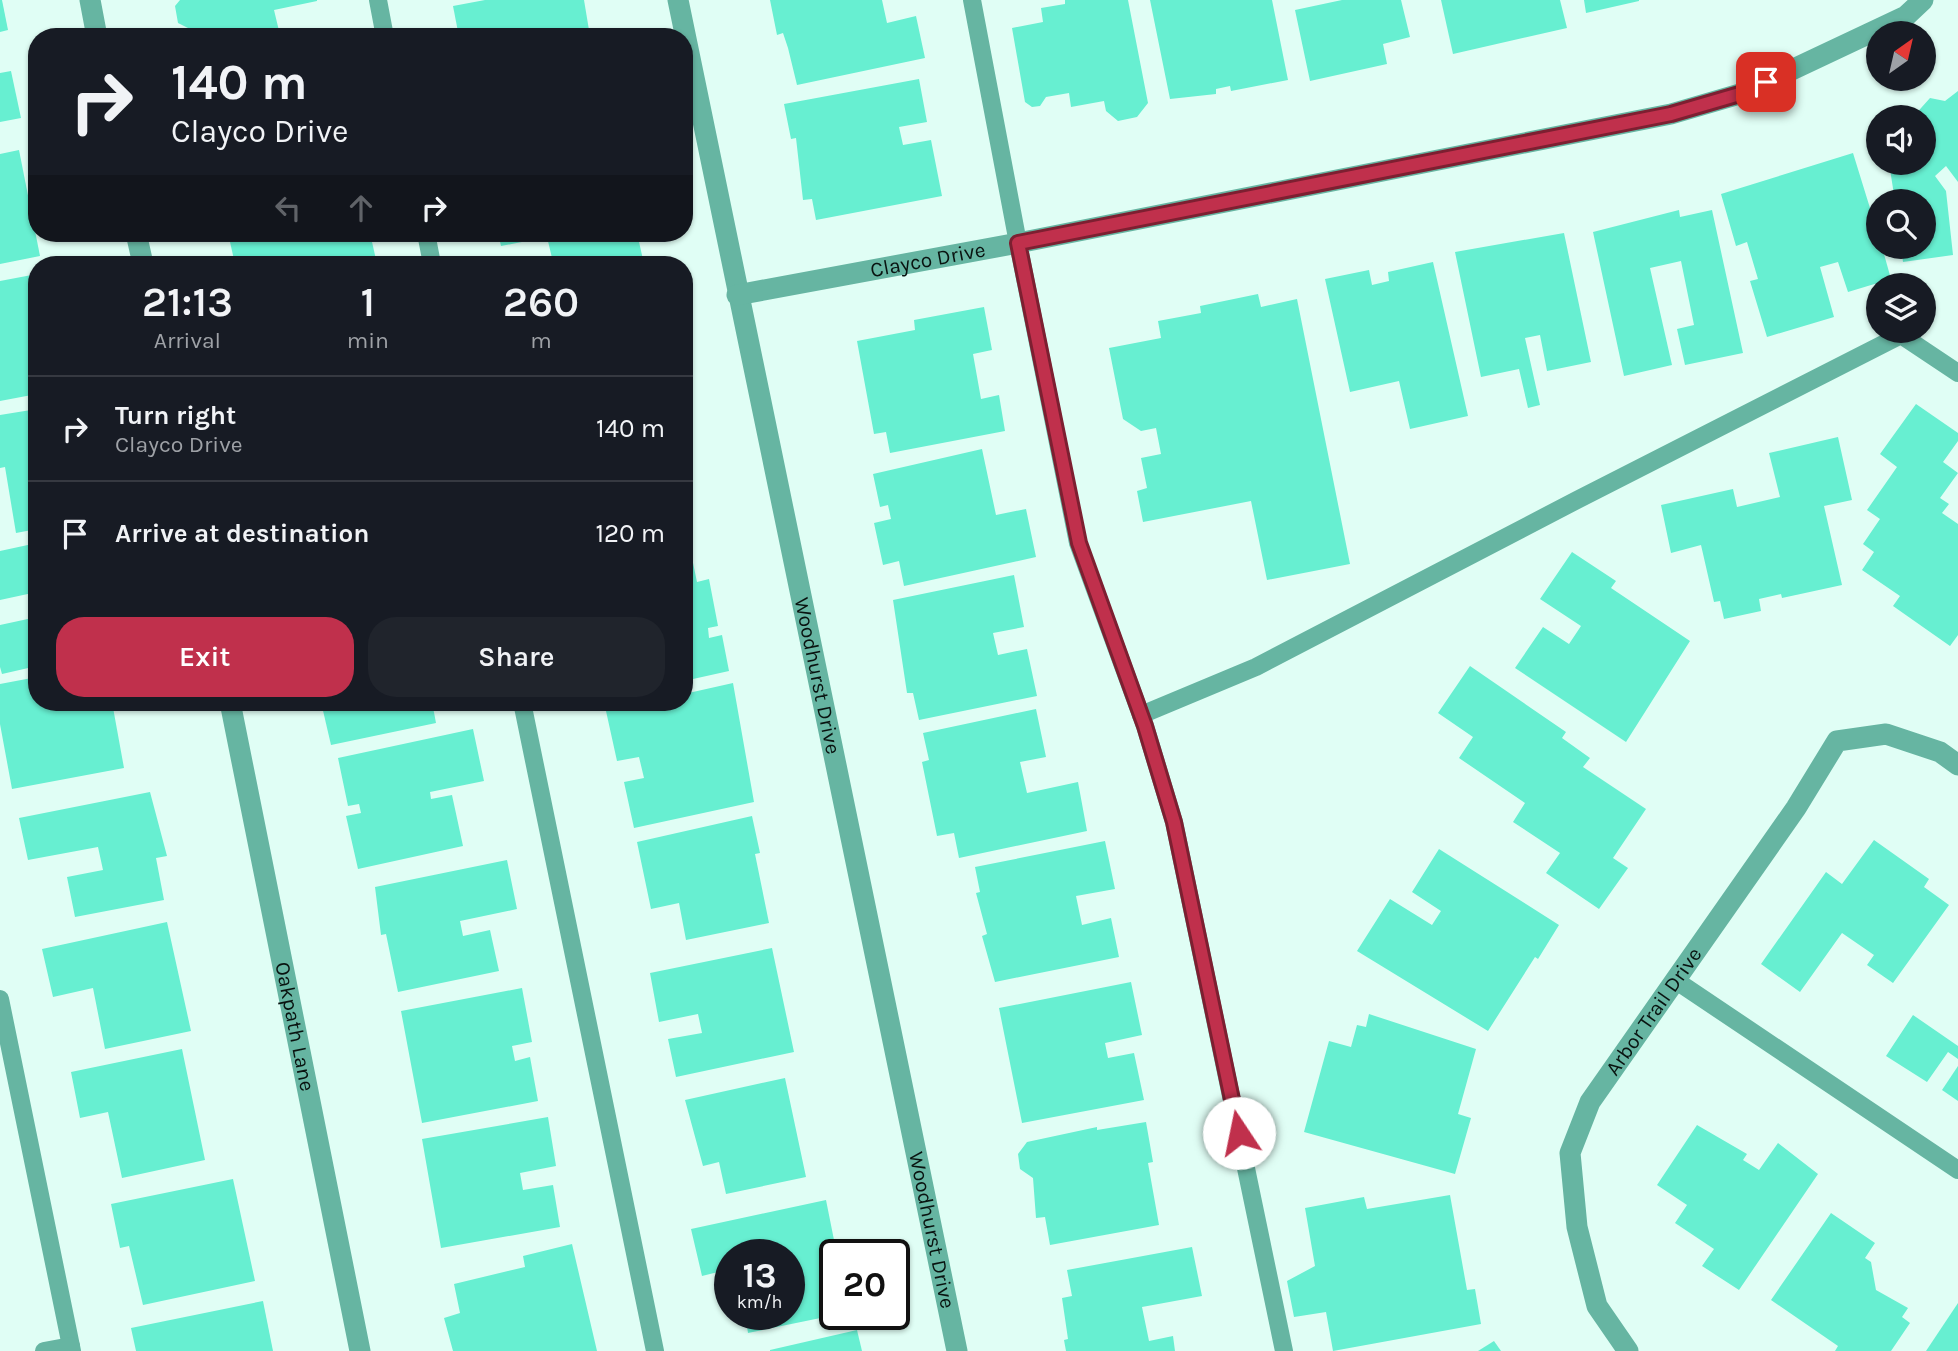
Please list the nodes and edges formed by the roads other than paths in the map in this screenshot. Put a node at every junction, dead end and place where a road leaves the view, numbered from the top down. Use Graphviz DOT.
graph roads {
  1 [pos="90,0"];
  2 [pos="378,0"];
  3 [pos="678,0"];
  4 [pos="972,0"];
  5 [pos="1923,0"];
  6 [pos="95,28"];
  7 [pos="384,28"];
  8 [pos="684,28"];
  9 [pos="693,75"];
  10 [pos="1018,243"];
  11 [pos="737,295"];
  12 [pos="1958,373"];
  13 [pos="232,711"];
  14 [pos="524,711"];
  15 [pos="1141,715"];
  16 [pos="1958,765"];
  17 [pos="1675,980"];
  18 [pos="0,999"];
  19 [pos="1958,1170"];
  20 [pos="72,1348"];
  21 [pos="44,1351"];
  22 [pos="360,1351"];
  23 [pos="655,1351"];
  24 [pos="957,1351"];
  25 [pos="1284,1351"];
  26 [pos="1628,1351"];
  1 -- 6 [label="street"];
  2 -- 7 [label="lane"];
  3 -- 8 [label="street, Woodhurst Drive"];
  4 -- 10 [label="lane"];
  5 -- 10 [label="street, Clayco Drive"];
  9 -- 11 [label="street, Woodhurst Drive"];
  10 -- 11 [label="street, Clayco Drive"];
  10 -- 15 [label="lane"];
  11 -- 24 [label="street, Woodhurst Drive"];
  12 -- 15 [label="lane"];
  13 -- 22 [label="street, Oakpath Lane"];
  14 -- 23 [label="lane"];
  15 -- 25 [label="lane"];
  16 -- 17 [label="street, Arbor Trail Drive"];
  17 -- 19 [label="lane"];
  17 -- 26 [label="street, Arbor Trail Drive"];
  18 -- 20 [label="lane"];
  20 -- 21 [label="lane"];
}
